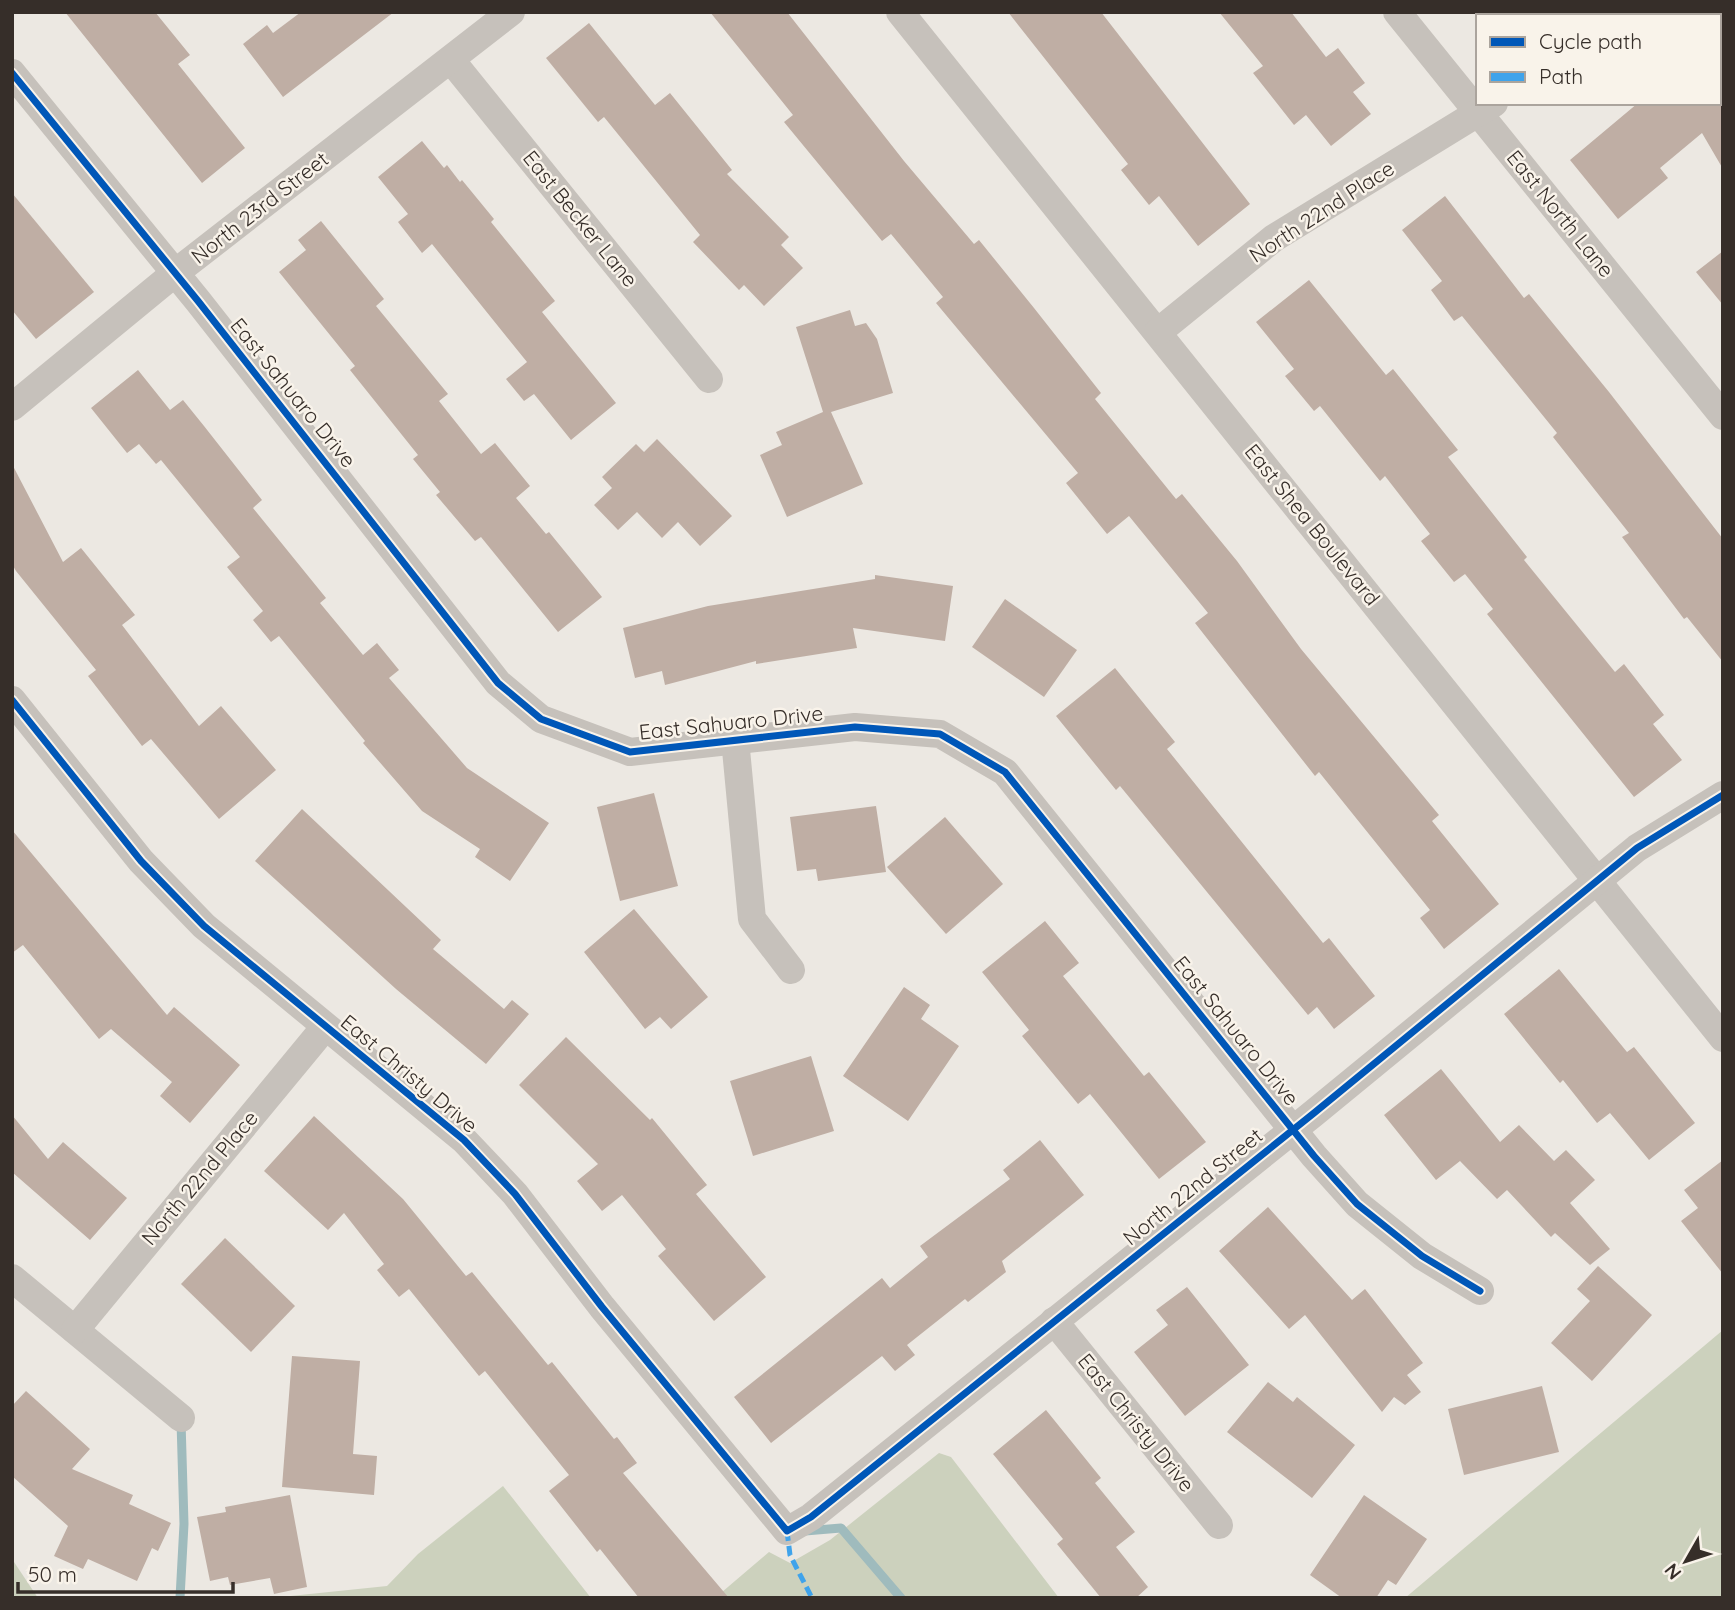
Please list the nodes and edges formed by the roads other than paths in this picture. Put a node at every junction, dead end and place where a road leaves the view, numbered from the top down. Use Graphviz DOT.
graph roads {
  1 [pos="511,12"];
  2 [pos="900,12"];
  3 [pos="1396,12"];
  4 [pos="452,60"];
  5 [pos="12,73"];
  6 [pos="1476,97"];
  7 [pos="1486,108"];
  8 [pos="175,273"];
  9 [pos="1158,332"];
  10 [pos="709,379"];
  11 [pos="12,407"];
  12 [pos="1723,416"];
  13 [pos="12,699"];
  14 [pos="736,739"];
  15 [pos="1723,795"];
  16 [pos="1597,881"];
  17 [pos="791,970"];
  18 [pos="325,1027"];
  19 [pos="1723,1038"];
  20 [pos="1293,1130"];
  21 [pos="12,1278"];
  22 [pos="1480,1291"];
  23 [pos="1054,1321"];
  24 [pos="75,1330"];
  25 [pos="181,1418"];
  26 [pos="1219,1525"];
  27 [pos="787,1531"];
  1 -- 4 [label="street, North 23rd Street"];
  2 -- 9 [label="street, East Shea Boulevard"];
  3 -- 6 [label="street, East North Lane"];
  4 -- 8 [label="street, North 23rd Street"];
  4 -- 10 [label="street, East Becker Lane"];
  5 -- 8 [label="street, East Sahuaro Drive"];
  7 -- 9 [label="street, North 22nd Place"];
  7 -- 12 [label="street, East North Lane"];
  8 -- 11 [label="street, North 23rd Street"];
  8 -- 14 [label="street, East Sahuaro Drive"];
  9 -- 16 [label="street, East Shea Boulevard"];
  13 -- 18 [label="street, East Christy Drive"];
  14 -- 17 [label="street"];
  14 -- 20 [label="street, East Sahuaro Drive"];
  15 -- 16 [label="street, North 22nd Street"];
  16 -- 19 [label="street, East Shea Boulevard"];
  16 -- 20 [label="street, North 22nd Street"];
  18 -- 24 [label="street, North 22nd Place"];
  18 -- 27 [label="street, East Christy Drive"];
  20 -- 22 [label="street, East Sahuaro Drive"];
  20 -- 23 [label="street, North 22nd Street"];
  21 -- 24 [label="street"];
  23 -- 26 [label="street, East Christy Drive"];
  23 -- 27 [label="street, North 22nd Street"];
  24 -- 25 [label="street"];
}
